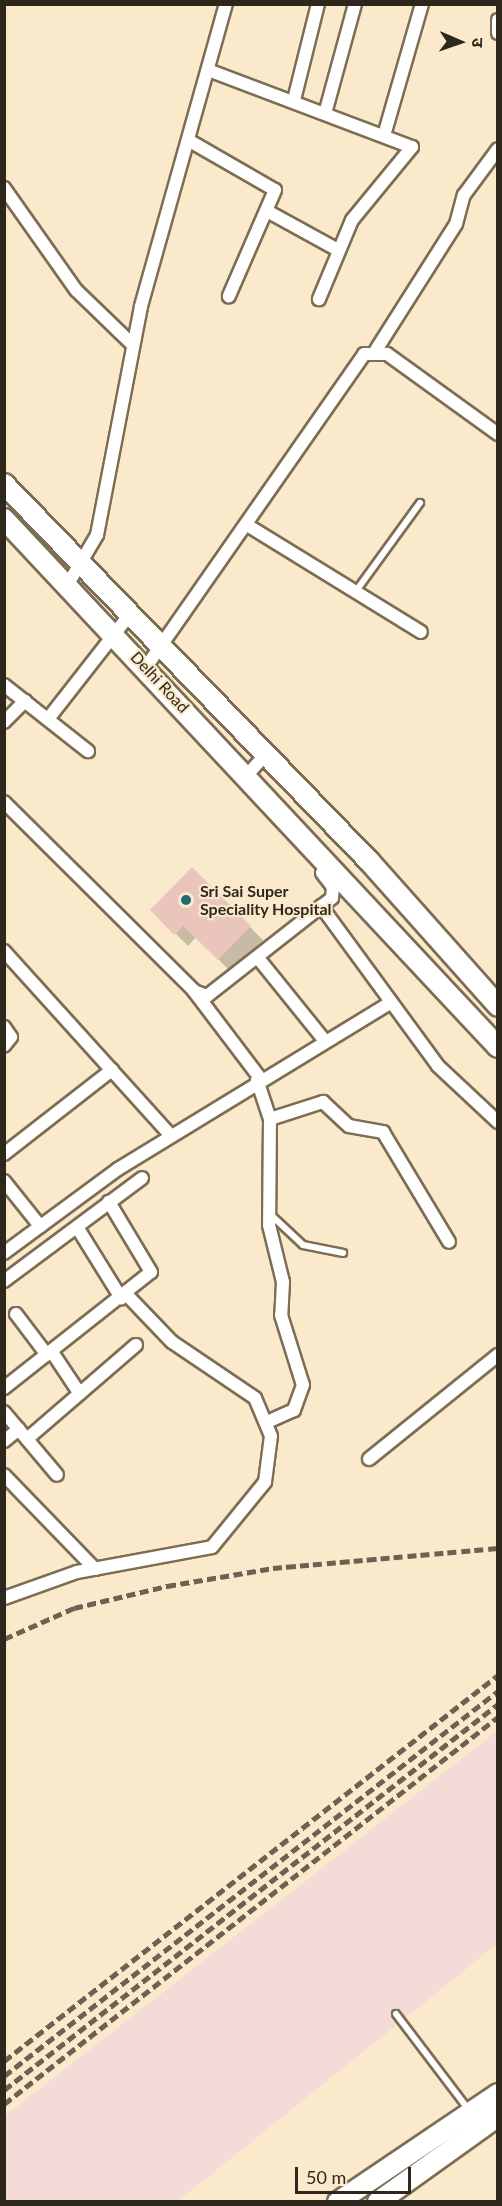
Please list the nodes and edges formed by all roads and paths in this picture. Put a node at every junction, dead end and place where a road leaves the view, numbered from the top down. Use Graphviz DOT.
graph roads {
  1 [pos="226,4"];
  2 [pos="318,4"];
  3 [pos="355,4"];
  4 [pos="422,4"];
  5 [pos="498,21"];
  6 [pos="498,33"];
  7 [pos="208,70"];
  8 [pos="294,100"];
  9 [pos="326,110"];
  10 [pos="385,132"];
  11 [pos="188,140"];
  12 [pos="498,149"];
  13 [pos="4,188"];
  14 [pos="267,211"];
  15 [pos="338,250"];
  16 [pos="229,296"];
  17 [pos="320,299"];
  18 [pos="133,345"];
  19 [pos="375,350"];
  20 [pos="498,434"];
  21 [pos="4,484"];
  22 [pos="420,503"];
  23 [pos="4,519"];
  24 [pos="247,525"];
  25 [pos="84,566"];
  26 [pos="68,584"];
  27 [pos="356,591"];
  28 [pos="130,614"];
  29 [pos="421,632"];
  30 [pos="115,634"];
  31 [pos="160,646"];
  32 [pos="146,667"];
  33 [pos="4,685"];
  34 [pos="25,701"];
  35 [pos="48,719"];
  36 [pos="4,722"];
  37 [pos="88,751"];
  38 [pos="266,754"];
  39 [pos="248,774"];
  40 [pos="4,802"];
  41 [pos="321,906"];
  42 [pos="4,951"];
  43 [pos="258,958"];
  44 [pos="194,991"];
  45 [pos="390,1003"];
  46 [pos="498,1006"];
  47 [pos="4,1027"];
  48 [pos="325,1041"];
  49 [pos="4,1046"];
  50 [pos="498,1047"];
  51 [pos="112,1071"];
  52 [pos="261,1085"];
  53 [pos="270,1119"];
  54 [pos="498,1122"];
  55 [pos="170,1135"];
  56 [pos="4,1155"];
  57 [pos="142,1178"];
  58 [pos="4,1182"];
  59 [pos="109,1203"];
  60 [pos="269,1213"];
  61 [pos="40,1226"];
  62 [pos="77,1227"];
  63 [pos="449,1242"];
  64 [pos="4,1253"];
  65 [pos="344,1253"];
  66 [pos="4,1281"];
  67 [pos="124,1296"];
  68 [pos="16,1314"];
  69 [pos="136,1345"];
  70 [pos="49,1353"];
  71 [pos="498,1355"];
  72 [pos="4,1388"];
  73 [pos="80,1394"];
  74 [pos="4,1412"];
  75 [pos="268,1421"];
  76 [pos="19,1429"];
  77 [pos="27,1439"];
  78 [pos="4,1441"];
  79 [pos="369,1459"];
  80 [pos="57,1474"];
  81 [pos="4,1475"];
  82 [pos="95,1569"];
  83 [pos="4,1598"];
  84 [pos="396,2014"];
  85 [pos="498,2094"];
  86 [pos="498,2116"];
  87 [pos="466,2123"];
  88 [pos="338,2202"];
  89 [pos="378,2202"];
  1 -- 7 [label="street"];
  2 -- 8 [label="street"];
  3 -- 9 [label="street"];
  4 -- 10 [label="street"];
  5 -- 6 [label="street"];
  7 -- 8 [label="street"];
  7 -- 11 [label="street"];
  8 -- 9 [label="street"];
  9 -- 10 [label="street"];
  10 -- 15 [label="street"];
  11 -- 14 [label="street"];
  11 -- 18 [label="street"];
  12 -- 19 [label="street"];
  13 -- 18 [label="street"];
  14 -- 15 [label="street"];
  14 -- 16 [label="street"];
  15 -- 17 [label="street"];
  18 -- 25 [label="street"];
  19 -- 20 [label="street"];
  19 -- 24 [label="street"];
  21 -- 25 [label="main road"];
  22 -- 27 [label="lane"];
  23 -- 26 [label="main road, Delhi Road"];
  24 -- 27 [label="street"];
  24 -- 31 [label="street"];
  25 -- 26 [label="street"];
  25 -- 28 [label="main road"];
  26 -- 30 [label="main road, Delhi Road"];
  27 -- 29 [label="street"];
  28 -- 30 [label="street"];
  28 -- 31 [label="main road"];
  30 -- 32 [label="main road, Delhi Road"];
  30 -- 35 [label="street"];
  31 -- 32 [label="street"];
  31 -- 38 [label="main road"];
  32 -- 39 [label="main road, Delhi Road"];
  33 -- 34 [label="street"];
  34 -- 35 [label="street"];
  34 -- 36 [label="street"];
  35 -- 37 [label="street"];
  38 -- 39 [label="street"];
  38 -- 46 [label="main road"];
  39 -- 41 [label="street"];
  39 -- 50 [label="main road, Delhi Road"];
  40 -- 44 [label="street"];
  41 -- 43 [label="street"];
  41 -- 45 [label="street"];
  42 -- 51 [label="street"];
  43 -- 44 [label="street"];
  43 -- 48 [label="street"];
  44 -- 52 [label="street"];
  45 -- 48 [label="street"];
  45 -- 54 [label="street"];
  47 -- 49 [label="street"];
  48 -- 52 [label="street"];
  51 -- 55 [label="street"];
  51 -- 56 [label="street"];
  52 -- 53 [label="street"];
  52 -- 55 [label="street"];
  53 -- 60 [label="street"];
  53 -- 63 [label="street"];
  55 -- 61 [label="street"];
  57 -- 59 [label="street"];
  58 -- 61 [label="street"];
  59 -- 62 [label="street"];
  59 -- 67 [label="street"];
  60 -- 65 [label="lane"];
  60 -- 75 [label="street"];
  61 -- 64 [label="street"];
  62 -- 66 [label="street"];
  62 -- 67 [label="street"];
  67 -- 70 [label="street"];
  67 -- 75 [label="street"];
  68 -- 70 [label="street"];
  69 -- 73 [label="street"];
  70 -- 72 [label="street"];
  70 -- 73 [label="street"];
  71 -- 79 [label="street"];
  73 -- 77 [label="street"];
  74 -- 76 [label="street"];
  75 -- 82 [label="street"];
  76 -- 77 [label="street"];
  76 -- 78 [label="street"];
  77 -- 80 [label="street"];
  81 -- 82 [label="street"];
  82 -- 83 [label="street"];
  84 -- 87 [label="lane"];
  85 -- 87 [label="main road"];
  86 -- 87 [label="main road"];
  87 -- 88 [label="main road"];
  87 -- 89 [label="main road"];
}
